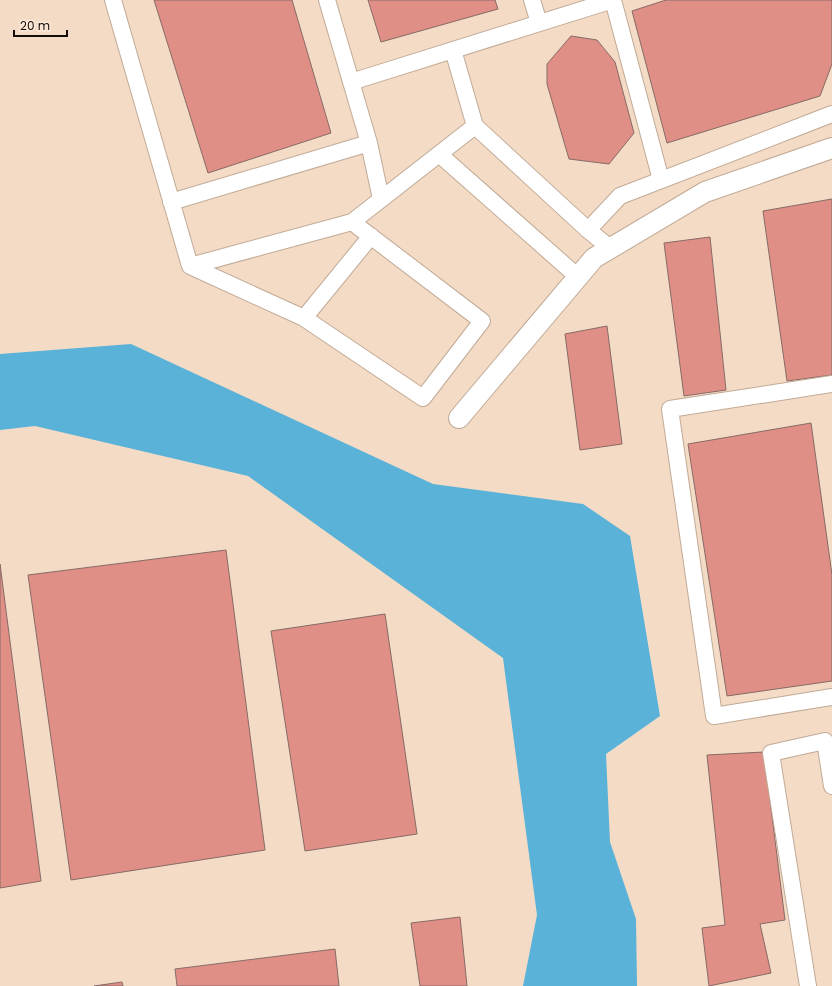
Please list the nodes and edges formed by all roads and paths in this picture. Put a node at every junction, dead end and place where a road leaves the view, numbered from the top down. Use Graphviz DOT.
graph roads {
  1 [pos="113,0"];
  2 [pos="327,0"];
  3 [pos="532,0"];
  4 [pos="539,23"];
  5 [pos="453,50"];
  6 [pos="351,82"];
  7 [pos="832,114"];
  8 [pos="475,126"];
  9 [pos="369,143"];
  10 [pos="832,148"];
  11 [pos="440,154"];
  12 [pos="661,180"];
  13 [pos="381,199"];
  14 [pos="171,202"];
  15 [pos="352,222"];
  16 [pos="588,230"];
  17 [pos="371,236"];
  18 [pos="610,248"];
  19 [pos="190,266"];
  20 [pos="578,277"];
  21 [pos="304,318"];
  22 [pos="832,384"];
  23 [pos="459,418"];
  24 [pos="832,697"];
  25 [pos="832,786"];
  26 [pos="808,986"];
  1 -- 14 [label="street"];
  2 -- 6 [label="street"];
  3 -- 4 [label="street"];
  4 -- 5 [label="street"];
  4 -- 12 [label="street"];
  5 -- 6 [label="street"];
  5 -- 8 [label="street"];
  6 -- 9 [label="street"];
  7 -- 12 [label="street"];
  8 -- 11 [label="street"];
  8 -- 16 [label="street"];
  9 -- 13 [label="street"];
  9 -- 14 [label="street"];
  10 -- 18 [label="street"];
  11 -- 13 [label="street"];
  11 -- 20 [label="street"];
  12 -- 16 [label="street"];
  13 -- 15 [label="street"];
  14 -- 19 [label="street"];
  15 -- 17 [label="street"];
  15 -- 19 [label="street"];
  16 -- 18 [label="street"];
  17 -- 21 [label="street"];
  17 -- 21 [label="street"];
  18 -- 20 [label="street"];
  19 -- 21 [label="street"];
  20 -- 23 [label="street"];
  22 -- 24 [label="street"];
  25 -- 26 [label="street"];
}
